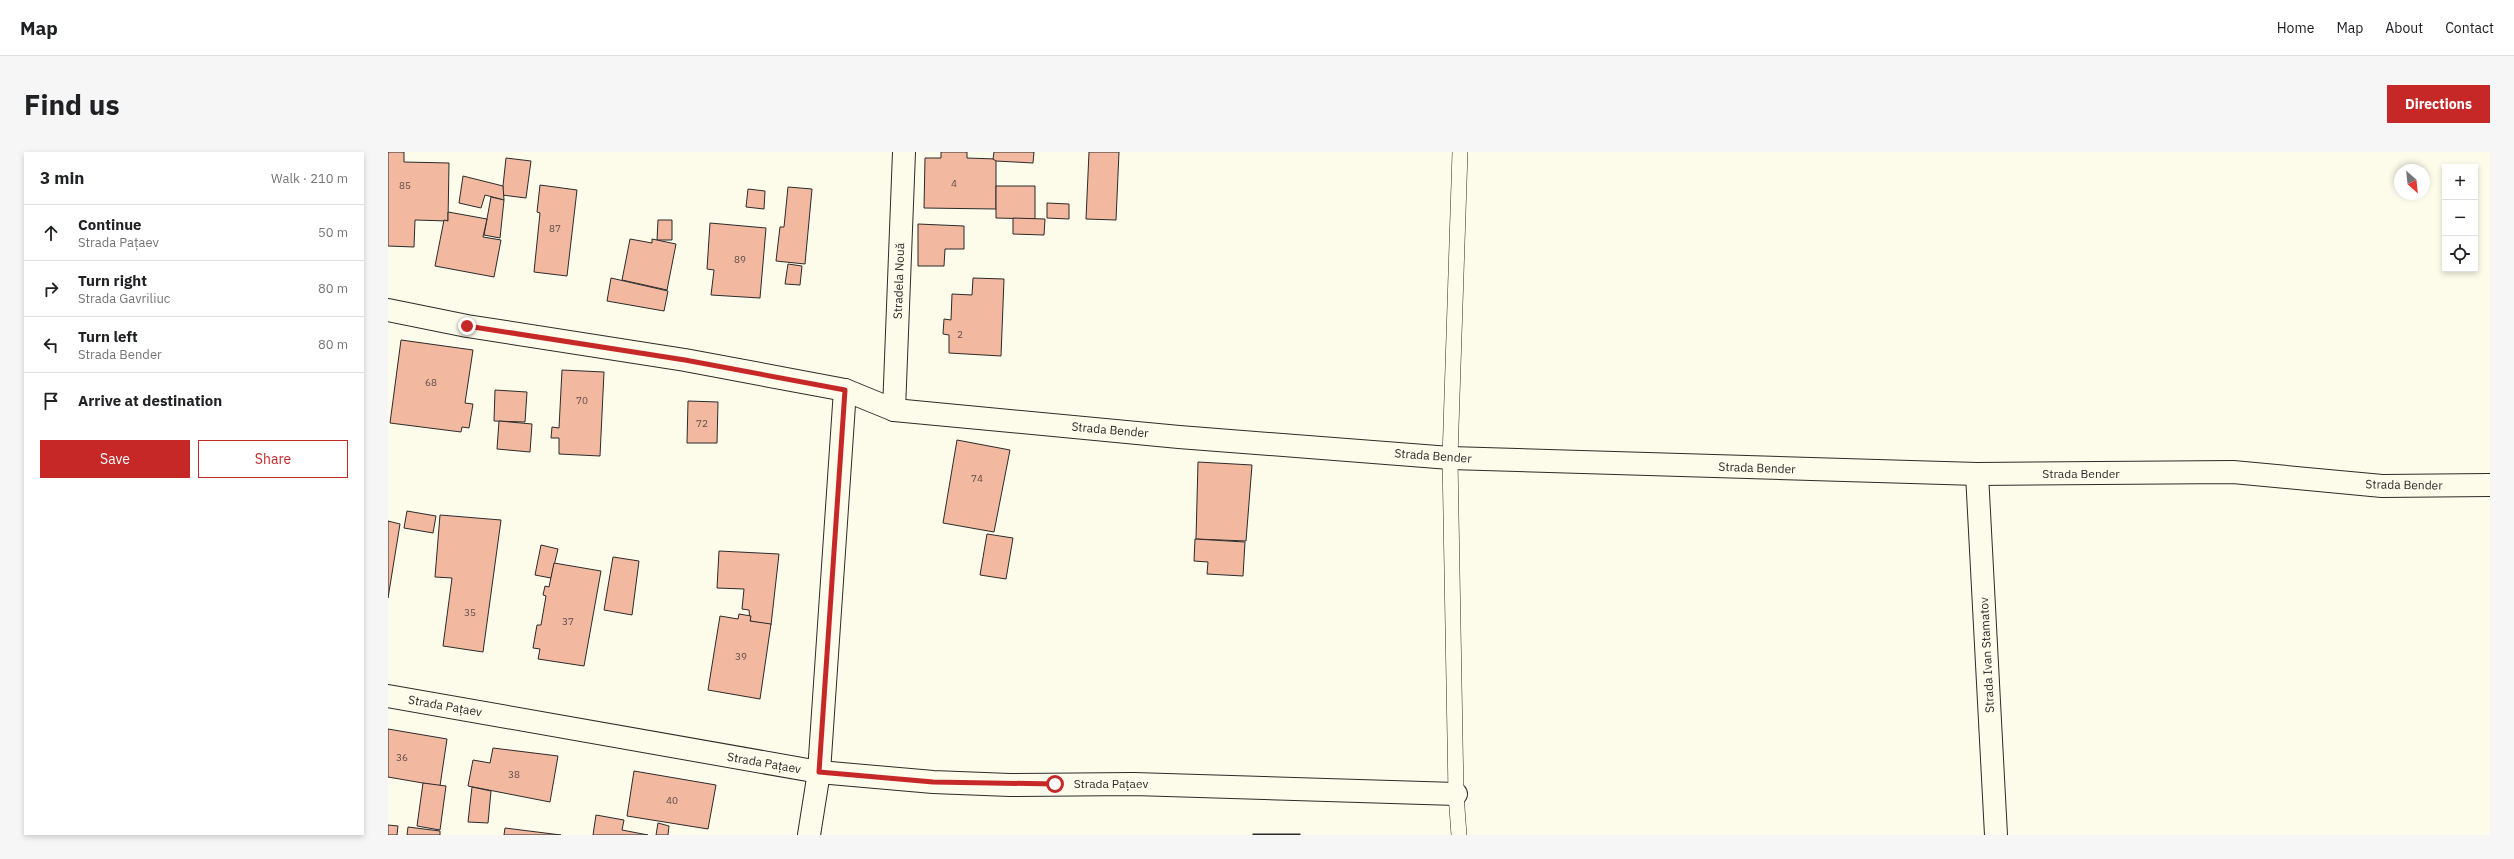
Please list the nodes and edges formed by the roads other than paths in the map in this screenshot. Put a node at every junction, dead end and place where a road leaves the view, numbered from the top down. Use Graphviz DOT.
graph roads {
  1 [pos="904,152"];
  2 [pos="1460,152"];
  3 [pos="388,310"];
  4 [pos="845,390"];
  5 [pos="894,410"];
  6 [pos="1450,458"];
  7 [pos="1977,474"];
  8 [pos="2490,485"];
  9 [pos="388,696"];
  10 [pos="819,772"];
  11 [pos="1456,794"];
  12 [pos="809,835"];
  13 [pos="1459,835"];
  14 [pos="1996,835"];
  1 -- 5 [label="street, Stradela Nouă"];
  2 -- 6 [label="lane"];
  3 -- 4 [label="street, Strada Bender"];
  4 -- 5 [label="street, Strada Bender"];
  4 -- 10 [label="street"];
  5 -- 6 [label="street, Strada Bender"];
  6 -- 7 [label="street, Strada Bender"];
  6 -- 11 [label="lane"];
  7 -- 8 [label="street, Strada Bender"];
  7 -- 14 [label="street, Strada Ivan Stamatov"];
  9 -- 10 [label="street, Strada Pațaev"];
  10 -- 11 [label="street, Strada Pațaev"];
  10 -- 12 [label="street"];
  11 -- 13 [label="lane"];
}
